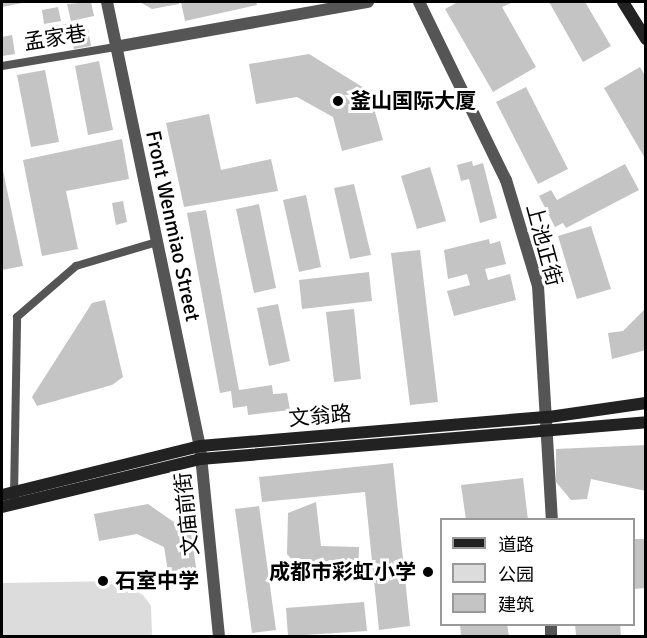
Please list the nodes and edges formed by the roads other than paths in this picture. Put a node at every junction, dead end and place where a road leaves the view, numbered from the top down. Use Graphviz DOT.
graph roads {
  1 [pos="107,2"];
  2 [pos="368,2"];
  3 [pos="419,2"];
  4 [pos="623,2"];
  5 [pos="645,39"];
  6 [pos="115,47"];
  7 [pos="2,66"];
  8 [pos="157,242"];
  9 [pos="645,403"];
  10 [pos="549,417"];
  11 [pos="645,422"];
  12 [pos="550,432"];
  13 [pos="200,452"];
  14 [pos="10,497"];
  15 [pos="2,507"];
  16 [pos="552,518"];
  17 [pos="219,636"];
  1 -- 6 [label="street, Front Wenmiao Street"];
  2 -- 6 [label="street"];
  3 -- 10 [label="street, 上池正街"];
  4 -- 5 [label="main road"];
  6 -- 7 [label="lane, 孟家巷"];
  6 -- 8 [label="street, Front Wenmiao Street"];
  8 -- 13 [label="street, Front Wenmiao Street"];
  8 -- 14 [label="lane"];
  9 -- 10 [label="main road, 文翁路"];
  10 -- 12 [label="street, 上池正街"];
  10 -- 13 [label="main road, 文翁路"];
  11 -- 12 [label="main road, 文翁路"];
  12 -- 13 [label="main road, 文翁路"];
  12 -- 16 [label="street, 上池正街"];
  13 -- 14 [label="main road, 文翁路"];
  13 -- 17 [label="street, 文庙前街"];
  14 -- 15 [label="main road, 文翁路"];
}
